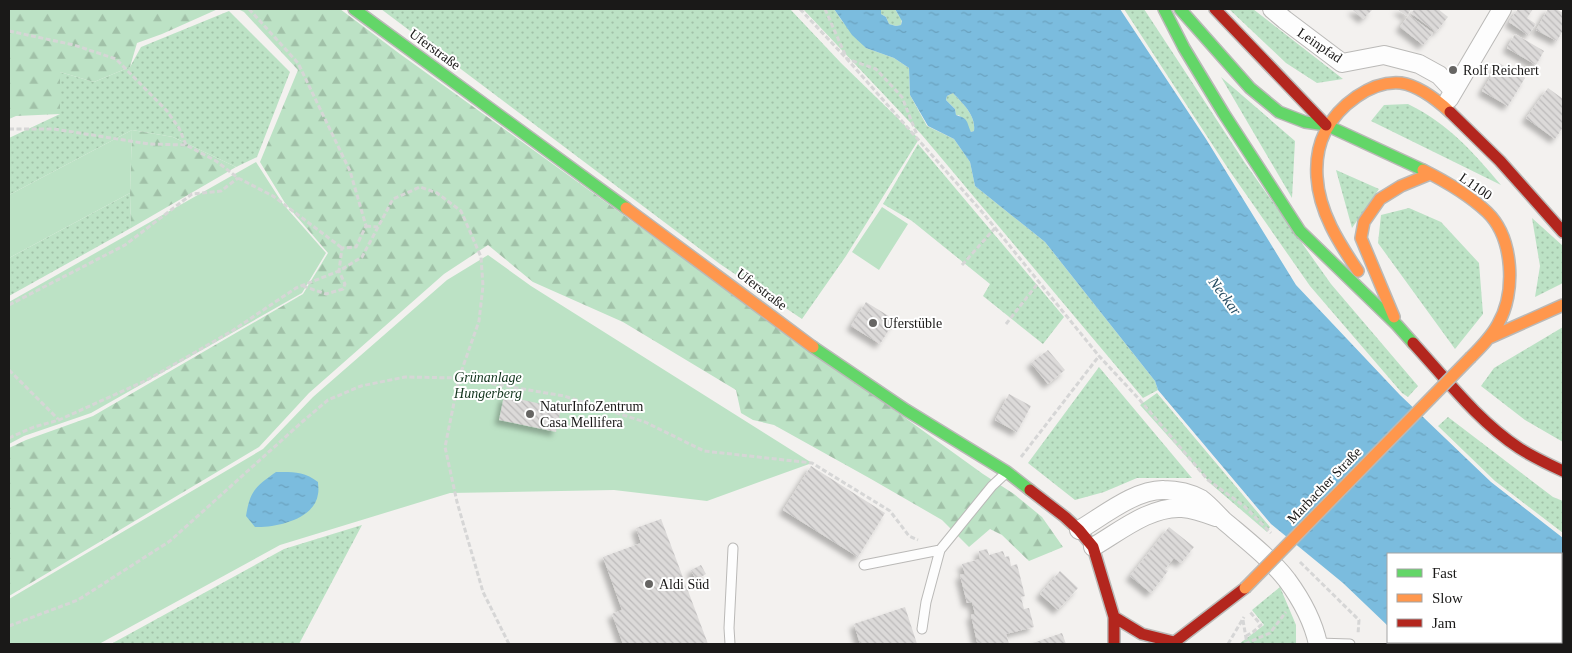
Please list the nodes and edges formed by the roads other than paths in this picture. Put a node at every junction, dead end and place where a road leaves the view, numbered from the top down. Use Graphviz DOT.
graph roads {
  1 [pos="354,9"];
  2 [pos="1164,9"];
  3 [pos="1180,9"];
  4 [pos="1216,9"];
  5 [pos="1502,9"];
  6 [pos="1283,13"];
  7 [pos="1453,90"];
  8 [pos="1449,111"];
  9 [pos="1326,125"];
  10 [pos="1430,174"];
  11 [pos="1563,232"];
  12 [pos="1563,305"];
  13 [pos="1397,325"];
  14 [pos="1489,338"];
  15 [pos="1563,471"];
  16 [pos="1007,472"];
  17 [pos="1222,518"];
  18 [pos="1079,530"];
  19 [pos="733,548"];
  20 [pos="1092,548"];
  21 [pos="940,550"];
  22 [pos="864,565"];
  23 [pos="1114,617"];
  24 [pos="922,629"];
  25 [pos="1173,643"];
  26 [pos="730,644"];
  27 [pos="1114,644"];
  28 [pos="1318,644"];
  29 [pos="1350,644"];
  1 -- 16 [label="main road, Uferstraße"];
  2 -- 13 [label="main road"];
  3 -- 9 [label="main road"];
  4 -- 9 [label="main road"];
  5 -- 7 [label="street"];
  6 -- 7 [label="street, Leinpfad"];
  7 -- 8 [label="street"];
  8 -- 9 [label="main road"];
  8 -- 11 [label="main road"];
  9 -- 10 [label="main road, L1100"];
  9 -- 13 [label="main road"];
  10 -- 13 [label="main road"];
  10 -- 14 [label="main road, L1100"];
  12 -- 14 [label="main road"];
  13 -- 15 [label="main road"];
  14 -- 25 [label="main road, Marbacher Straße, bridge"];
  16 -- 18 [label="main road, Uferstraße"];
  16 -- 21 [label="lane"];
  17 -- 18 [label="street"];
  17 -- 20 [label="street"];
  17 -- 28 [label="street"];
  18 -- 20 [label="main road, Uferstraße"];
  19 -- 26 [label="lane"];
  20 -- 23 [label="main road, Uferstraße"];
  21 -- 22 [label="lane"];
  21 -- 24 [label="lane"];
  23 -- 25 [label="main road"];
  23 -- 27 [label="main road, Uferstraße"];
  28 -- 29 [label="lane"];
}
